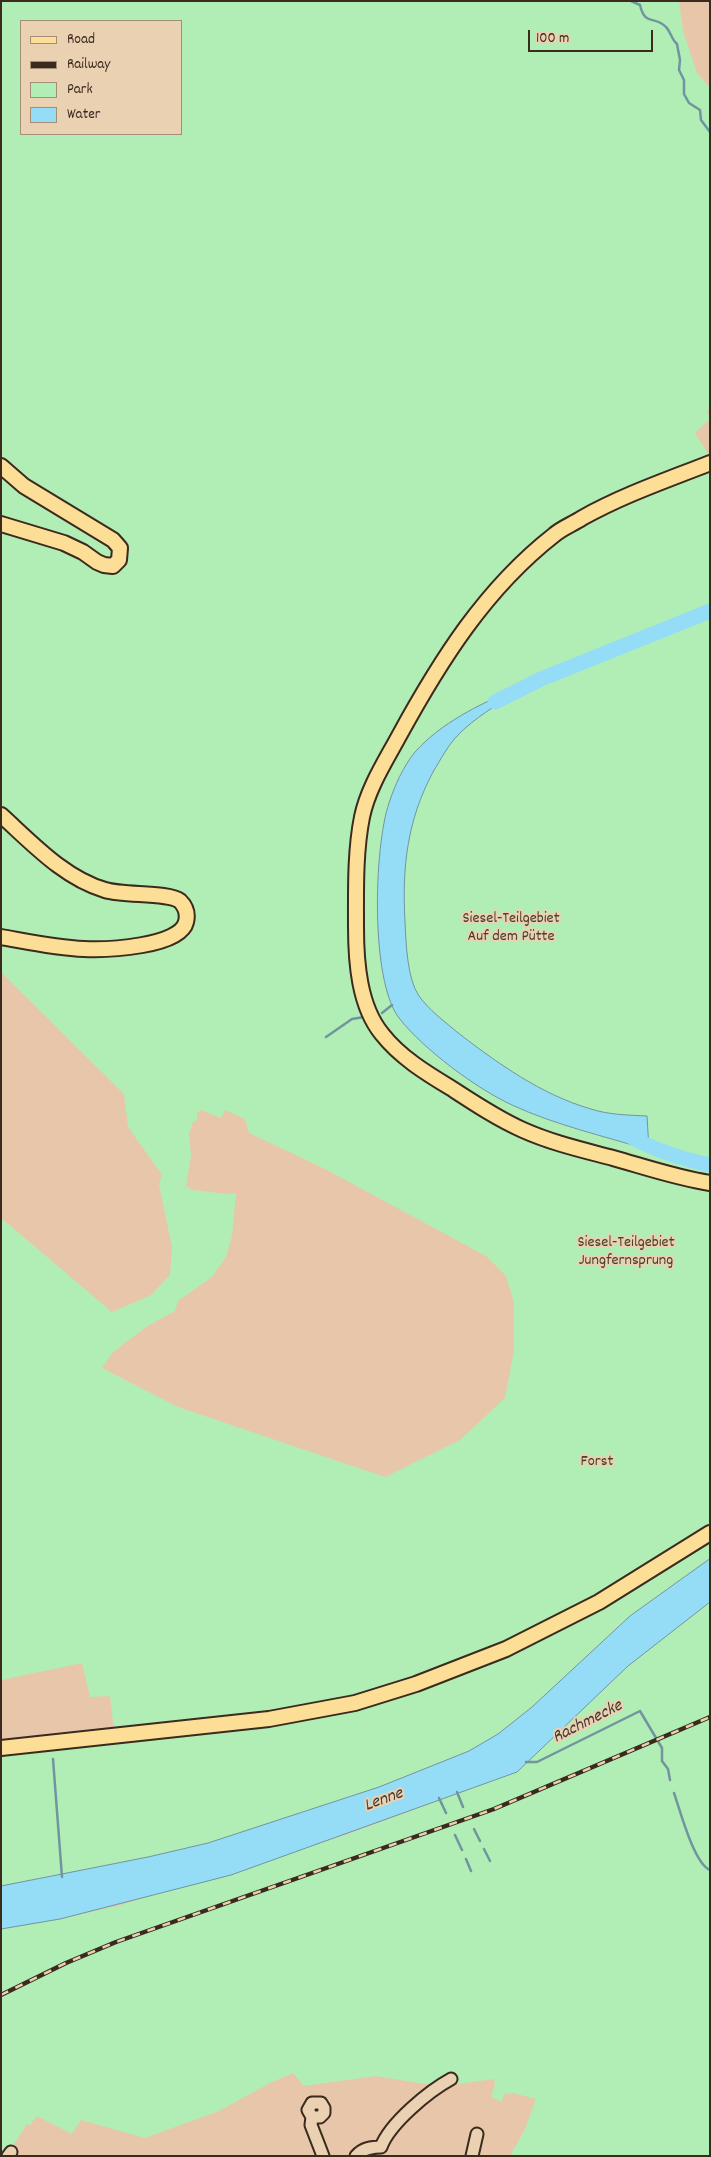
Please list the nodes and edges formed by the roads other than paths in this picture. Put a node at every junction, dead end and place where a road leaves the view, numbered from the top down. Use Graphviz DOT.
graph roads {
  1 [pos="710,463"];
  2 [pos="1,466"];
  3 [pos="1,524"];
  4 [pos="1,814"];
  5 [pos="1,937"];
  6 [pos="710,1183"];
  7 [pos="710,1533"];
  8 [pos="1,1748"];
  9 [pos="451,2079"];
  10 [pos="312,2117"];
  11 [pos="477,2134"];
  12 [pos="381,2147"];
  13 [pos="323,2156"];
  14 [pos="356,2156"];
  15 [pos="390,2156"];
  16 [pos="472,2156"];
  1 -- 6 [label="main road"];
  2 -- 3 [label="main road"];
  4 -- 5 [label="main road"];
  7 -- 8 [label="main road"];
  9 -- 12 [label="street"];
  10 -- 13 [label="street"];
  11 -- 16 [label="street"];
  12 -- 14 [label="street"];
  12 -- 15 [label="street"];
}
